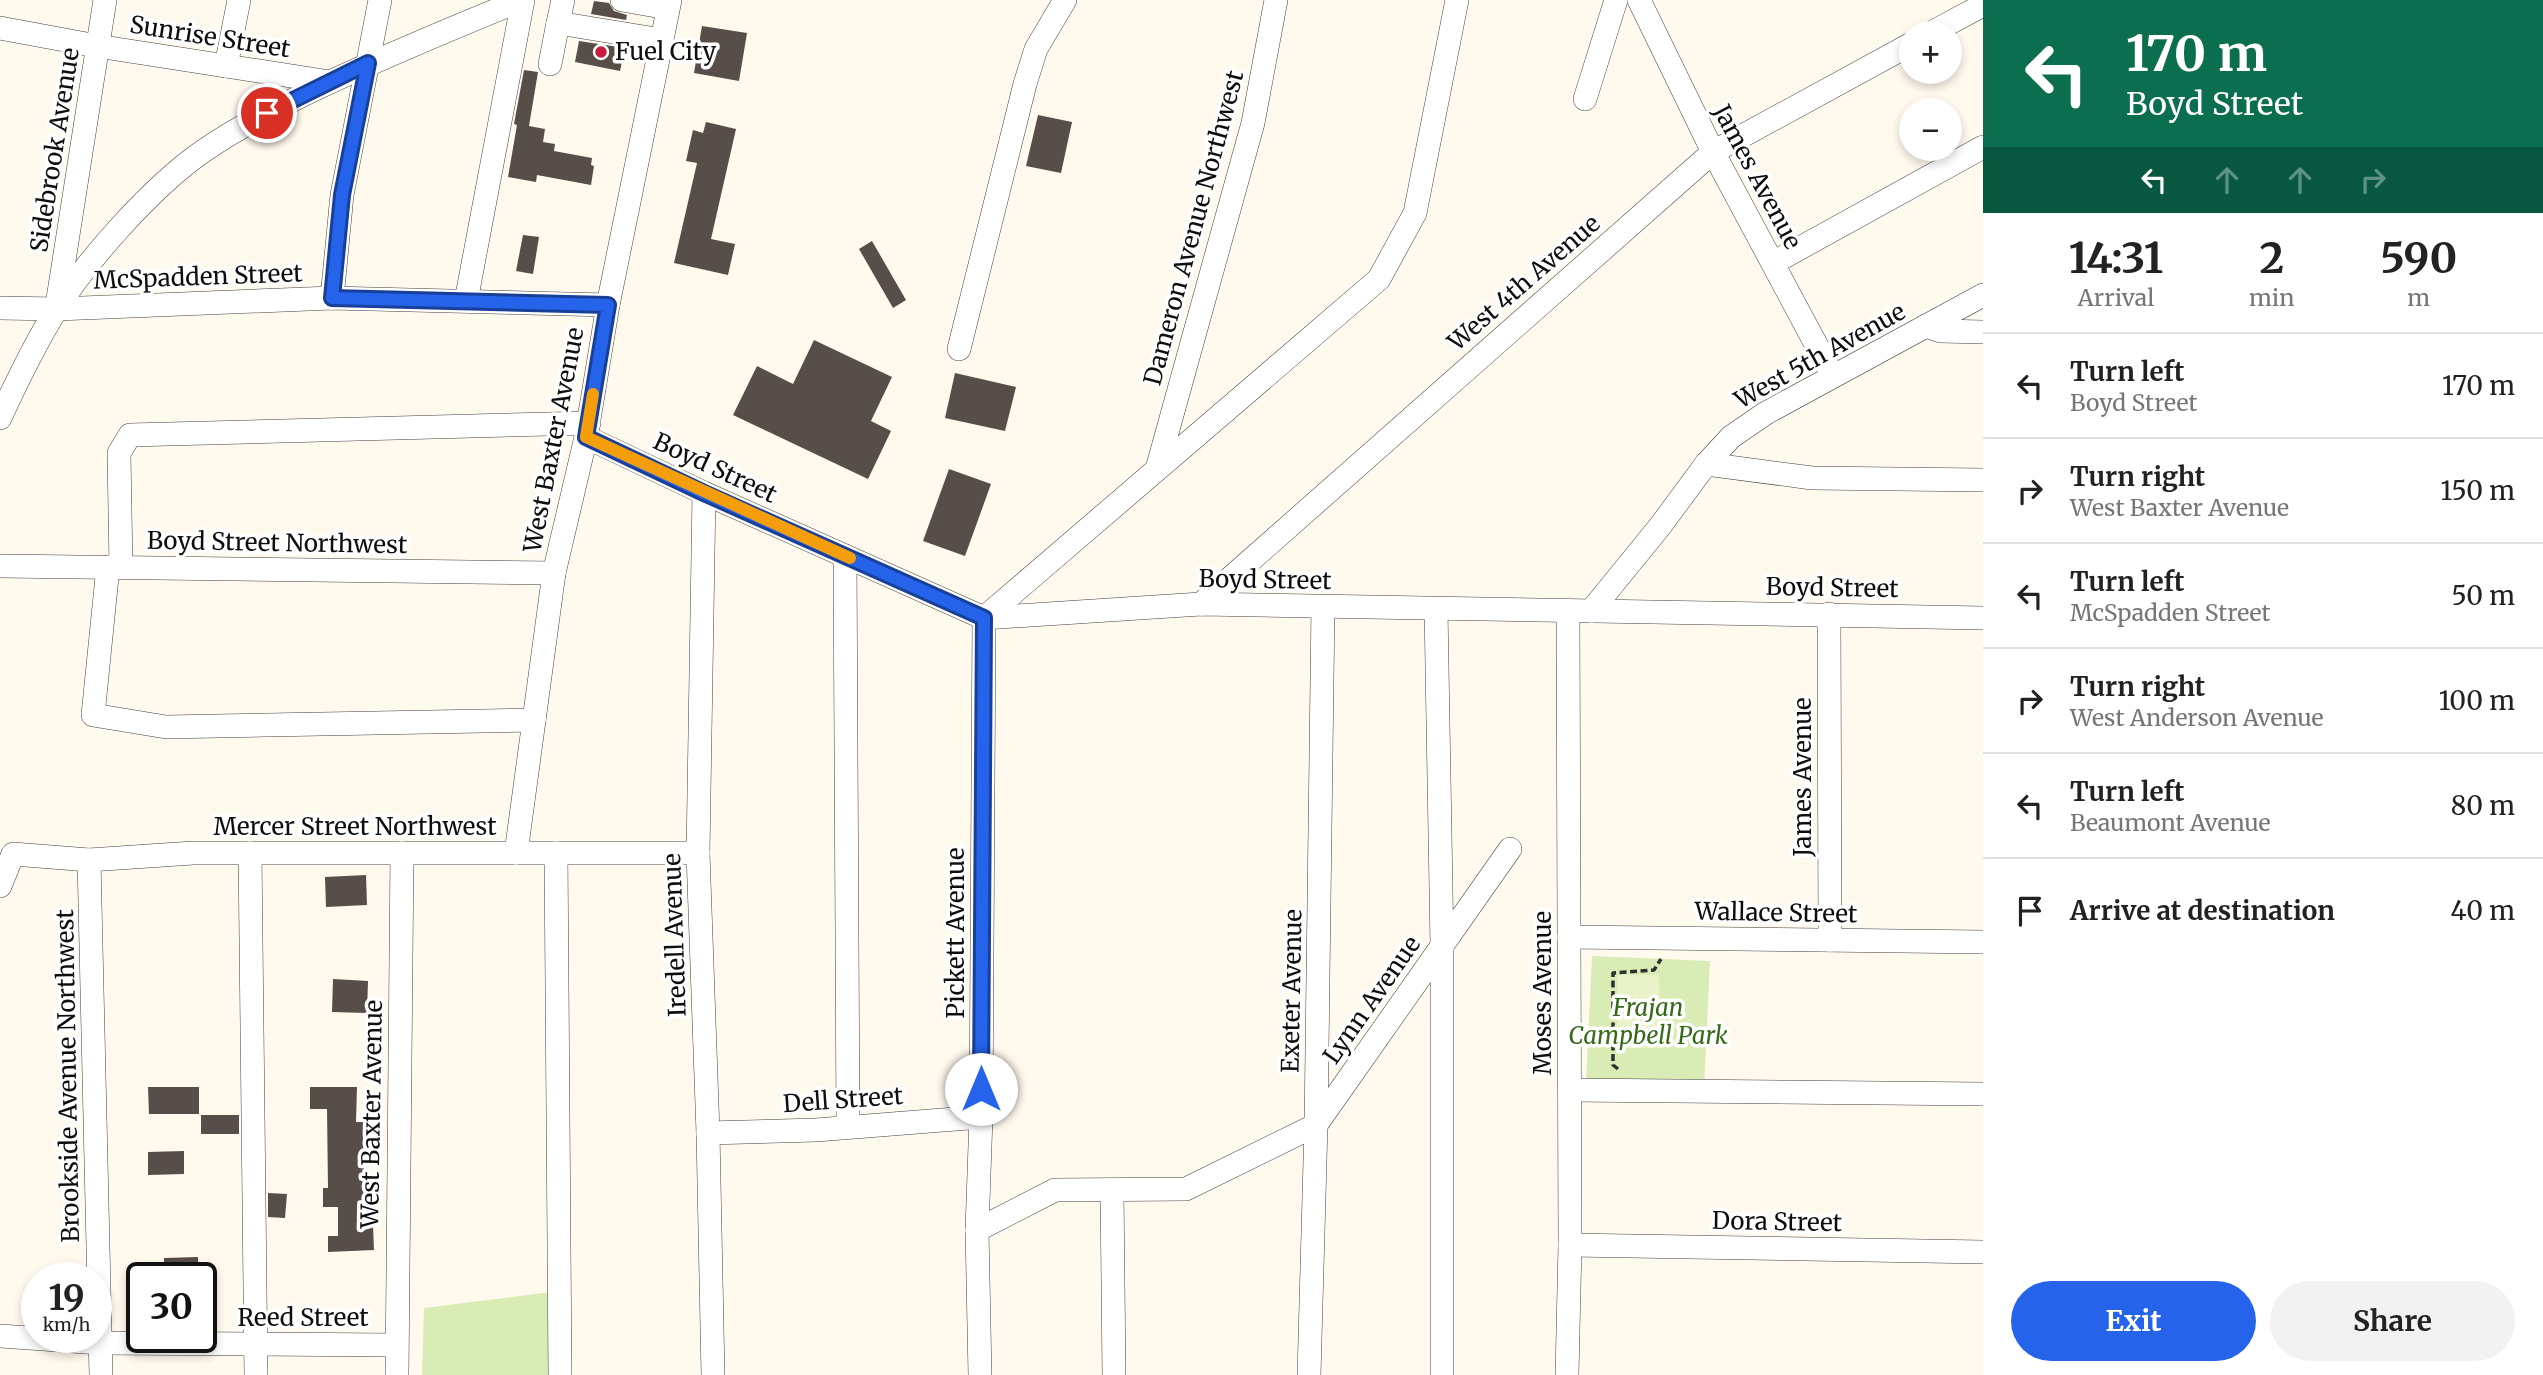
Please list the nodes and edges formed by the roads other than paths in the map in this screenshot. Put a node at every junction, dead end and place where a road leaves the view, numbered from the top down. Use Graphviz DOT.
graph roads {
  1 [pos="105,0"];
  2 [pos="239,0"];
  3 [pos="380,0"];
  4 [pos="522,0"];
  5 [pos="583,0"];
  6 [pos="1065,0"];
  7 [pos="1276,0"];
  8 [pos="1457,0"];
  9 [pos="1616,0"];
  10 [pos="1639,0"];
  11 [pos="629,1"];
  12 [pos="669,4"];
  13 [pos="1983,5"];
  14 [pos="561,10"];
  15 [pos="1953,21"];
  16 [pos="0,28"];
  17 [pos="631,35"];
  18 [pos="662,40"];
  19 [pos="97,46"];
  20 [pos="1899,51"];
  21 [pos="368,63"];
  22 [pos="550,64"];
  23 [pos="226,66"];
  24 [pos="330,82"];
  25 [pos="1585,99"];
  26 [pos="1983,147"];
  27 [pos="1713,152"];
  28 [pos="1773,263"];
  29 [pos="1983,295"];
  30 [pos="332,298"];
  31 [pos="466,301"];
  32 [pos="608,305"];
  33 [pos="0,308"];
  34 [pos="57,309"];
  35 [pos="1926,326"];
  36 [pos="1983,332"];
  37 [pos="959,349"];
  38 [pos="1833,376"];
  39 [pos="0,418"];
  40 [pos="587,430"];
  41 [pos="1706,464"];
  42 [pos="1157,469"];
  43 [pos="1983,480"];
  44 [pos="704,493"];
  45 [pos="845,556"];
  46 [pos="0,566"];
  47 [pos="114,567"];
  48 [pos="554,573"];
  49 [pos="1201,604"];
  50 [pos="1323,607"];
  51 [pos="1436,609"];
  52 [pos="1580,611"];
  53 [pos="1829,614"];
  54 [pos="984,618"];
  55 [pos="1983,618"];
  56 [pos="534,720"];
  57 [pos="1510,849"];
  58 [pos="250,853"];
  59 [pos="402,853"];
  60 [pos="516,853"];
  61 [pos="556,853"];
  62 [pos="698,853"];
  63 [pos="89,860"];
  64 [pos="0,886"];
  65 [pos="1569,937"];
  66 [pos="1830,940"];
  67 [pos="1983,942"];
  68 [pos="1442,946"];
  69 [pos="1570,1090"];
  70 [pos="1983,1094"];
  71 [pos="981,1116"];
  72 [pos="1316,1125"];
  73 [pos="848,1127"];
  74 [pos="708,1133"];
  75 [pos="1112,1190"];
  76 [pos="977,1230"];
  77 [pos="1570,1245"];
  78 [pos="1983,1252"];
  79 [pos="98,1262"];
  80 [pos="0,1336"];
  81 [pos="21,1337"];
  82 [pos="112,1343"];
  83 [pos="255,1344"];
  84 [pos="395,1345"];
  85 [pos="100,1353"];
  86 [pos="101,1375"];
  87 [pos="256,1375"];
  88 [pos="397,1375"];
  89 [pos="560,1375"];
  90 [pos="713,1375"];
  91 [pos="981,1375"];
  92 [pos="1114,1375"];
  93 [pos="1309,1375"];
  94 [pos="1442,1375"];
  95 [pos="1567,1375"];
  1 -- 19 [label="street, Sidebrook Avenue"];
  2 -- 23 [label="street"];
  3 -- 21 [label="street"];
  4 -- 21 [label="street"];
  4 -- 31 [label="street"];
  5 -- 14 [label="street"];
  6 -- 37 [label="street"];
  7 -- 42 [label="street, Dameron Avenue Northwest"];
  8 -- 42 [label="street"];
  9 -- 25 [label="street"];
  10 -- 27 [label="street, James Avenue"];
  11 -- 12 [label="street"];
  11 -- 17 [label="street"];
  12 -- 18 [label="street, West Baxter Avenue"];
  13 -- 15 [label="street"];
  14 -- 17 [label="street"];
  14 -- 22 [label="street"];
  16 -- 19 [label="street, Sunrise Street"];
  17 -- 18 [label="street"];
  18 -- 32 [label="street, West Baxter Avenue"];
  19 -- 23 [label="street, Sunrise Street"];
  19 -- 34 [label="street, Sidebrook Avenue"];
  20 -- 27 [label="street, West 4th Avenue"];
  21 -- 24 [label="street"];
  21 -- 30 [label="street"];
  23 -- 24 [label="street, Sunrise Street"];
  24 -- 34 [label="street"];
  26 -- 28 [label="street"];
  27 -- 28 [label="street, James Avenue"];
  27 -- 49 [label="street, West 4th Avenue"];
  28 -- 38 [label="street, James Avenue"];
  29 -- 35 [label="street, West 5th Avenue"];
  30 -- 31 [label="street, McSpadden Street"];
  30 -- 34 [label="street, McSpadden Street"];
  31 -- 32 [label="street, McSpadden Street"];
  32 -- 40 [label="street, West Baxter Avenue"];
  33 -- 34 [label="street, McSpadden Street"];
  34 -- 39 [label="street"];
  35 -- 36 [label="street"];
  35 -- 38 [label="street, West 5th Avenue"];
  38 -- 41 [label="street, West 5th Avenue"];
  40 -- 44 [label="street, Boyd Street"];
  40 -- 47 [label="street"];
  40 -- 48 [label="street, West Baxter Avenue"];
  41 -- 43 [label="street"];
  41 -- 52 [label="street, West 5th Avenue"];
  42 -- 54 [label="street"];
  44 -- 45 [label="street, Boyd Street"];
  44 -- 62 [label="street, Iredell Avenue"];
  45 -- 54 [label="street, Boyd Street"];
  45 -- 73 [label="street"];
  46 -- 47 [label="street, Boyd Street Northwest"];
  47 -- 48 [label="street, Boyd Street Northwest"];
  47 -- 56 [label="street"];
  48 -- 56 [label="street, West Baxter Avenue"];
  49 -- 50 [label="street, Boyd Street"];
  49 -- 54 [label="street, Boyd Street"];
  50 -- 51 [label="street, Boyd Street"];
  50 -- 72 [label="street, Exeter Avenue"];
  51 -- 52 [label="street, Boyd Street"];
  51 -- 68 [label="street"];
  52 -- 53 [label="street, Boyd Street"];
  52 -- 65 [label="street, Moses Avenue"];
  53 -- 55 [label="street, Boyd Street"];
  53 -- 66 [label="street, James Avenue"];
  54 -- 71 [label="street, Pickett Avenue"];
  56 -- 60 [label="street, West Baxter Avenue"];
  57 -- 68 [label="street, Lynn Avenue"];
  58 -- 59 [label="street, Mercer Street Northwest"];
  58 -- 63 [label="street, Mercer Street Northwest"];
  58 -- 83 [label="street"];
  59 -- 60 [label="street, Mercer Street Northwest"];
  59 -- 84 [label="street, West Baxter Avenue"];
  60 -- 61 [label="street, Mercer Street Northwest"];
  61 -- 62 [label="street, Mercer Street Northwest"];
  61 -- 89 [label="street"];
  62 -- 74 [label="street, Iredell Avenue"];
  63 -- 64 [label="street, Mercer Street Northwest"];
  63 -- 79 [label="street, Brookside Avenue Northwest"];
  65 -- 66 [label="street, Wallace Street"];
  65 -- 69 [label="street, Moses Avenue"];
  66 -- 67 [label="street, Wallace Street"];
  68 -- 72 [label="street, Lynn Avenue"];
  68 -- 94 [label="street"];
  69 -- 70 [label="street"];
  69 -- 77 [label="street, Moses Avenue"];
  71 -- 73 [label="street, Dell Street"];
  71 -- 76 [label="street, Pickett Avenue"];
  72 -- 75 [label="street, Lynn Avenue"];
  72 -- 93 [label="street, Exeter Avenue"];
  73 -- 74 [label="street, Dell Street"];
  74 -- 90 [label="street, Iredell Avenue"];
  75 -- 76 [label="street, Lynn Avenue"];
  75 -- 92 [label="street"];
  76 -- 91 [label="street, Pickett Avenue"];
  77 -- 78 [label="street, Dora Street"];
  77 -- 95 [label="street, Moses Avenue"];
  80 -- 81 [label="street, Reed Street"];
  82 -- 83 [label="street, Reed Street"];
  83 -- 84 [label="street, Reed Street"];
  83 -- 87 [label="street"];
  84 -- 88 [label="street, West Baxter Avenue"];
  85 -- 86 [label="street, Brookside Avenue Northwest"];
}
